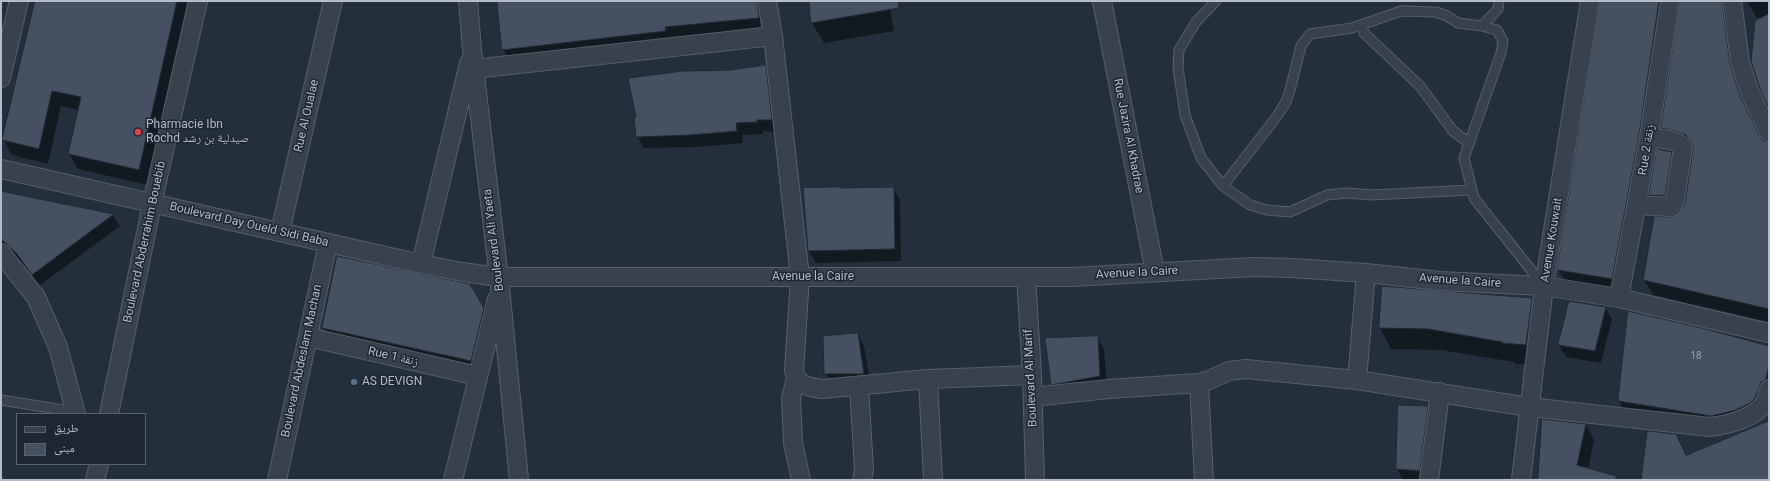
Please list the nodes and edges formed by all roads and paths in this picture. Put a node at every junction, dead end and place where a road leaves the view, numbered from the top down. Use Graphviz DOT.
graph roads {
  1 [pos="19,1"];
  2 [pos="198,1"];
  3 [pos="334,1"];
  4 [pos="468,1"];
  5 [pos="767,1"];
  6 [pos="1102,1"];
  7 [pos="1216,1"];
  8 [pos="1499,1"];
  9 [pos="1590,1"];
  10 [pos="1670,1"];
  11 [pos="1732,1"];
  12 [pos="1360,25"];
  13 [pos="1482,26"];
  14 [pos="773,36"];
  15 [pos="472,50"];
  16 [pos="474,70"];
  17 [pos="1,78"];
  18 [pos="1769,132"];
  19 [pos="1649,137"];
  20 [pos="1469,143"];
  21 [pos="1,170"];
  22 [pos="1223,186"];
  23 [pos="1472,190"];
  24 [pos="152,204"];
  25 [pos="1638,205"];
  26 [pos="280,232"];
  27 [pos="328,243"];
  28 [pos="1,253"];
  29 [pos="421,264"];
  30 [pos="1155,272"];
  31 [pos="1366,272"];
  32 [pos="1026,276"];
  33 [pos="800,277"];
  34 [pos="499,282"];
  35 [pos="1544,286"];
  36 [pos="1619,298"];
  37 [pos="1769,333"];
  38 [pos="308,337"];
  39 [pos="1032,375"];
  40 [pos="478,376"];
  41 [pos="796,378"];
  42 [pos="928,379"];
  43 [pos="1357,380"];
  44 [pos="1199,383"];
  45 [pos="859,386"];
  46 [pos="1769,389"];
  47 [pos="1440,392"];
  48 [pos="1033,397"];
  49 [pos="1,400"];
  50 [pos="1529,407"];
  51 [pos="76,413"];
  52 [pos="109,413"];
  53 [pos="87,465"];
  54 [pos="99,465"];
  55 [pos="88,480"];
  56 [pos="95,480"];
  57 [pos="276,480"];
  58 [pos="453,480"];
  59 [pos="519,480"];
  60 [pos="800,480"];
  61 [pos="862,480"];
  62 [pos="934,480"];
  63 [pos="1035,480"];
  64 [pos="1204,480"];
  65 [pos="1429,480"];
  66 [pos="1522,480"];
  1 -- 17 [label="street"];
  2 -- 24 [label="street, Boulevard Abderrahim Bouebib"];
  3 -- 26 [label="street, Rue Al Oualae"];
  4 -- 15 [label="street, Boulevard Ali Yaeta"];
  5 -- 14 [label="street"];
  6 -- 30 [label="street, Rue Jazira Al Khadrae"];
  7 -- 22 [label="lane"];
  8 -- 13 [label="lane"];
  9 -- 35 [label="street, Avenue Kouwait"];
  10 -- 19 [label="street, Rue 2 زنقة"];
  11 -- 18 [label="street"];
  12 -- 13 [label="lane"];
  12 -- 20 [label="lane"];
  12 -- 22 [label="lane"];
  13 -- 20 [label="lane"];
  14 -- 16 [label="street"];
  14 -- 33 [label="street"];
  15 -- 16 [label="street, Boulevard Ali Yaeta"];
  15 -- 29 [label="street"];
  16 -- 34 [label="street, Boulevard Ali Yaeta"];
  19 -- 25 [label="street, Rue 2 زنقة"];
  19 -- 25 [label="street"];
  20 -- 23 [label="lane"];
  21 -- 24 [label="street, Boulevard Day Oueld Sidi Baba"];
  22 -- 23 [label="lane"];
  23 -- 35 [label="lane"];
  24 -- 26 [label="street, Boulevard Day Oueld Sidi Baba"];
  24 -- 52 [label="street, Boulevard Abderrahim Bouebib"];
  25 -- 36 [label="street, Rue 2 زنقة"];
  26 -- 27 [label="street, Boulevard Day Oueld Sidi Baba"];
  27 -- 29 [label="street, Boulevard Day Oueld Sidi Baba"];
  27 -- 38 [label="street, Boulevard Abdeslam Machan"];
  28 -- 51 [label="street"];
  29 -- 34 [label="street, Boulevard Day Oueld Sidi Baba"];
  30 -- 31 [label="street, Avenue la Caire"];
  30 -- 32 [label="street, Avenue la Caire"];
  31 -- 35 [label="street, Avenue la Caire"];
  31 -- 43 [label="street"];
  32 -- 33 [label="street, Avenue la Caire"];
  32 -- 39 [label="street, Boulevard Al Marif"];
  33 -- 34 [label="street, Avenue la Caire"];
  33 -- 41 [label="street"];
  34 -- 40 [label="street"];
  34 -- 59 [label="street, Boulevard Ali Yaeta"];
  35 -- 36 [label="street, Avenue la Caire"];
  35 -- 50 [label="street, Avenue Kouwait"];
  36 -- 37 [label="street, Avenue la Caire"];
  38 -- 40 [label="street, Rue 1 زنقة"];
  38 -- 57 [label="street, Boulevard Abdeslam Machan"];
  39 -- 42 [label="street"];
  39 -- 48 [label="street, Boulevard Al Marif"];
  40 -- 58 [label="street"];
  41 -- 45 [label="street"];
  41 -- 60 [label="street"];
  42 -- 45 [label="street"];
  42 -- 62 [label="street"];
  43 -- 44 [label="street"];
  43 -- 47 [label="street"];
  44 -- 48 [label="street"];
  44 -- 64 [label="street"];
  45 -- 61 [label="street"];
  46 -- 50 [label="street"];
  47 -- 50 [label="street"];
  47 -- 65 [label="street"];
  48 -- 63 [label="street, Boulevard Al Marif"];
  49 -- 51 [label="lane"];
  50 -- 66 [label="street, Avenue Kouwait"];
  53 -- 55 [label="street"];
  54 -- 56 [label="street"];
}
